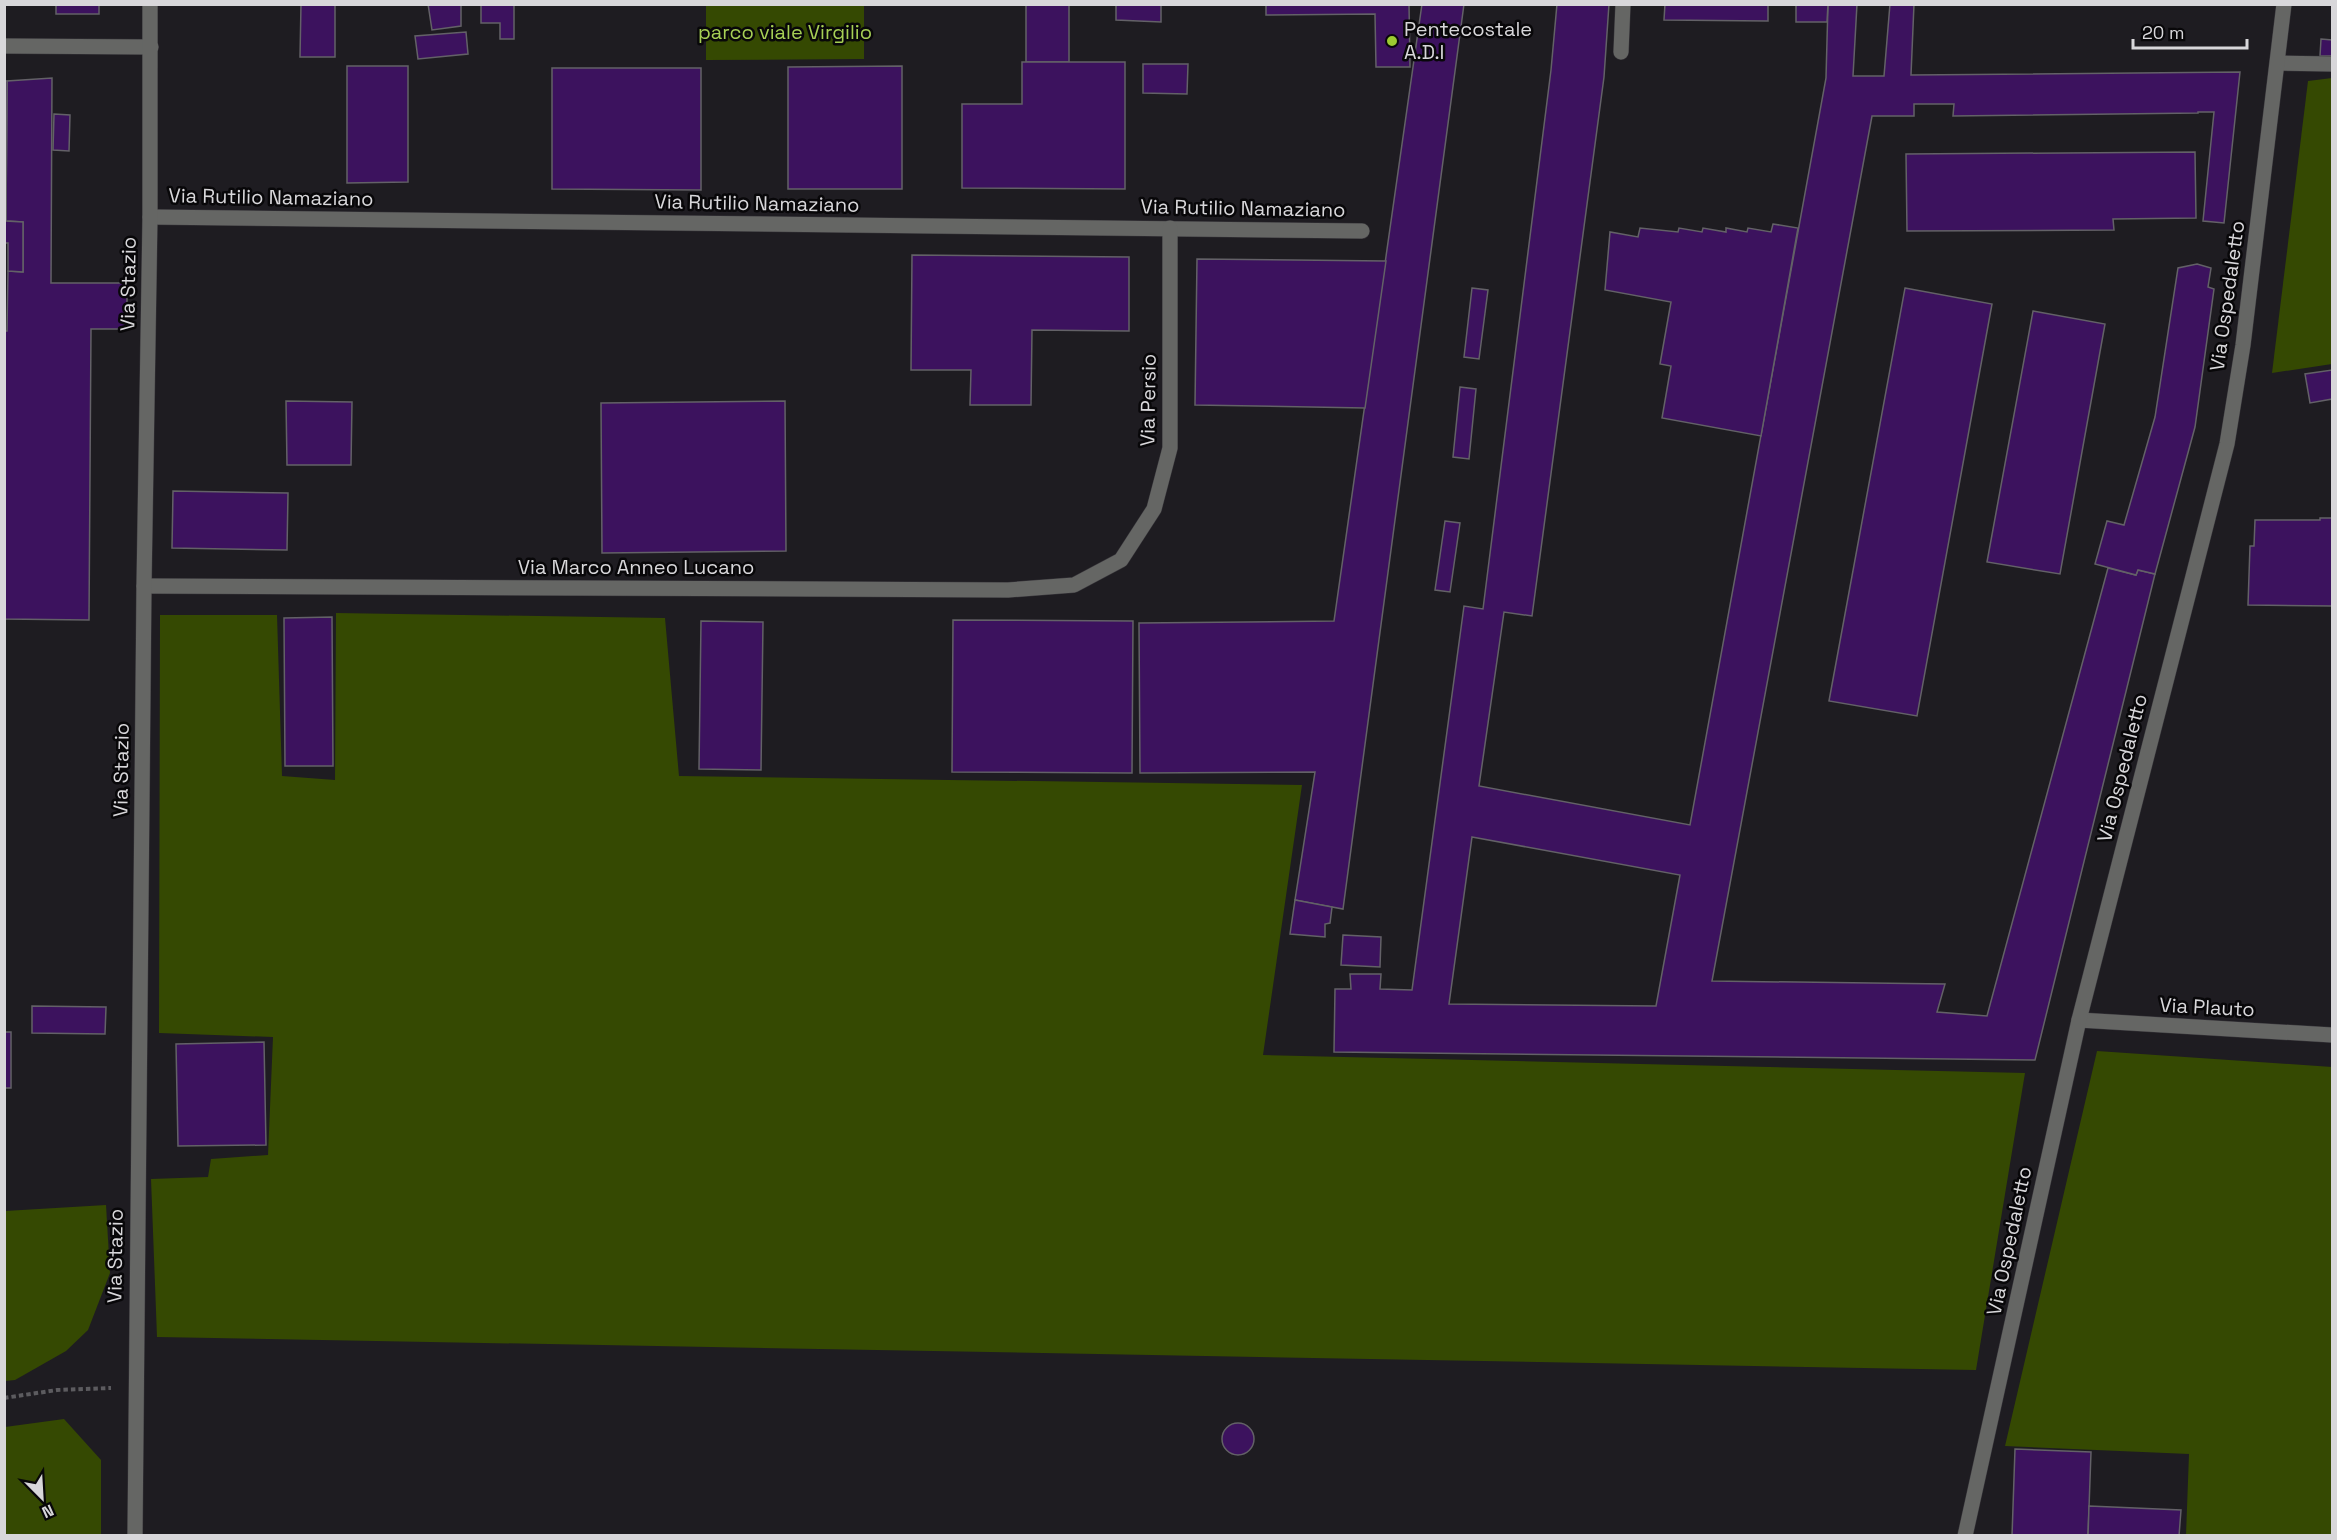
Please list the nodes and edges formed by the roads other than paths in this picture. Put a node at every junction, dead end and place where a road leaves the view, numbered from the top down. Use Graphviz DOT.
graph roads {
  1 [pos="150,4"];
  2 [pos="1623,4"];
  3 [pos="2284,4"];
  4 [pos="4,46"];
  5 [pos="150,47"];
  6 [pos="1621,52"];
  7 [pos="2278,63"];
  8 [pos="2332,64"];
  9 [pos="150,217"];
  10 [pos="1170,228"];
  11 [pos="1362,231"];
  12 [pos="1121,560"];
  13 [pos="144,586"];
  14 [pos="2079,1020"];
  15 [pos="2332,1035"];
  16 [pos="135,1536"];
  17 [pos="1965,1536"];
  1 -- 5 [label="street, Via Stazio"];
  2 -- 6 [label="street"];
  3 -- 7 [label="street, Via Ospedaletto"];
  4 -- 5 [label="street"];
  5 -- 9 [label="street, Via Stazio"];
  7 -- 8 [label="street"];
  7 -- 14 [label="street, Via Ospedaletto"];
  9 -- 10 [label="street, Via Rutilio Namaziano"];
  9 -- 13 [label="street, Via Stazio"];
  10 -- 11 [label="street, Via Rutilio Namaziano"];
  10 -- 12 [label="street, Via Persio"];
  12 -- 13 [label="street, Via Marco Anneo Lucano"];
  13 -- 16 [label="street, Via Stazio"];
  14 -- 15 [label="street, Via Plauto"];
  14 -- 17 [label="street, Via Ospedaletto"];
}
